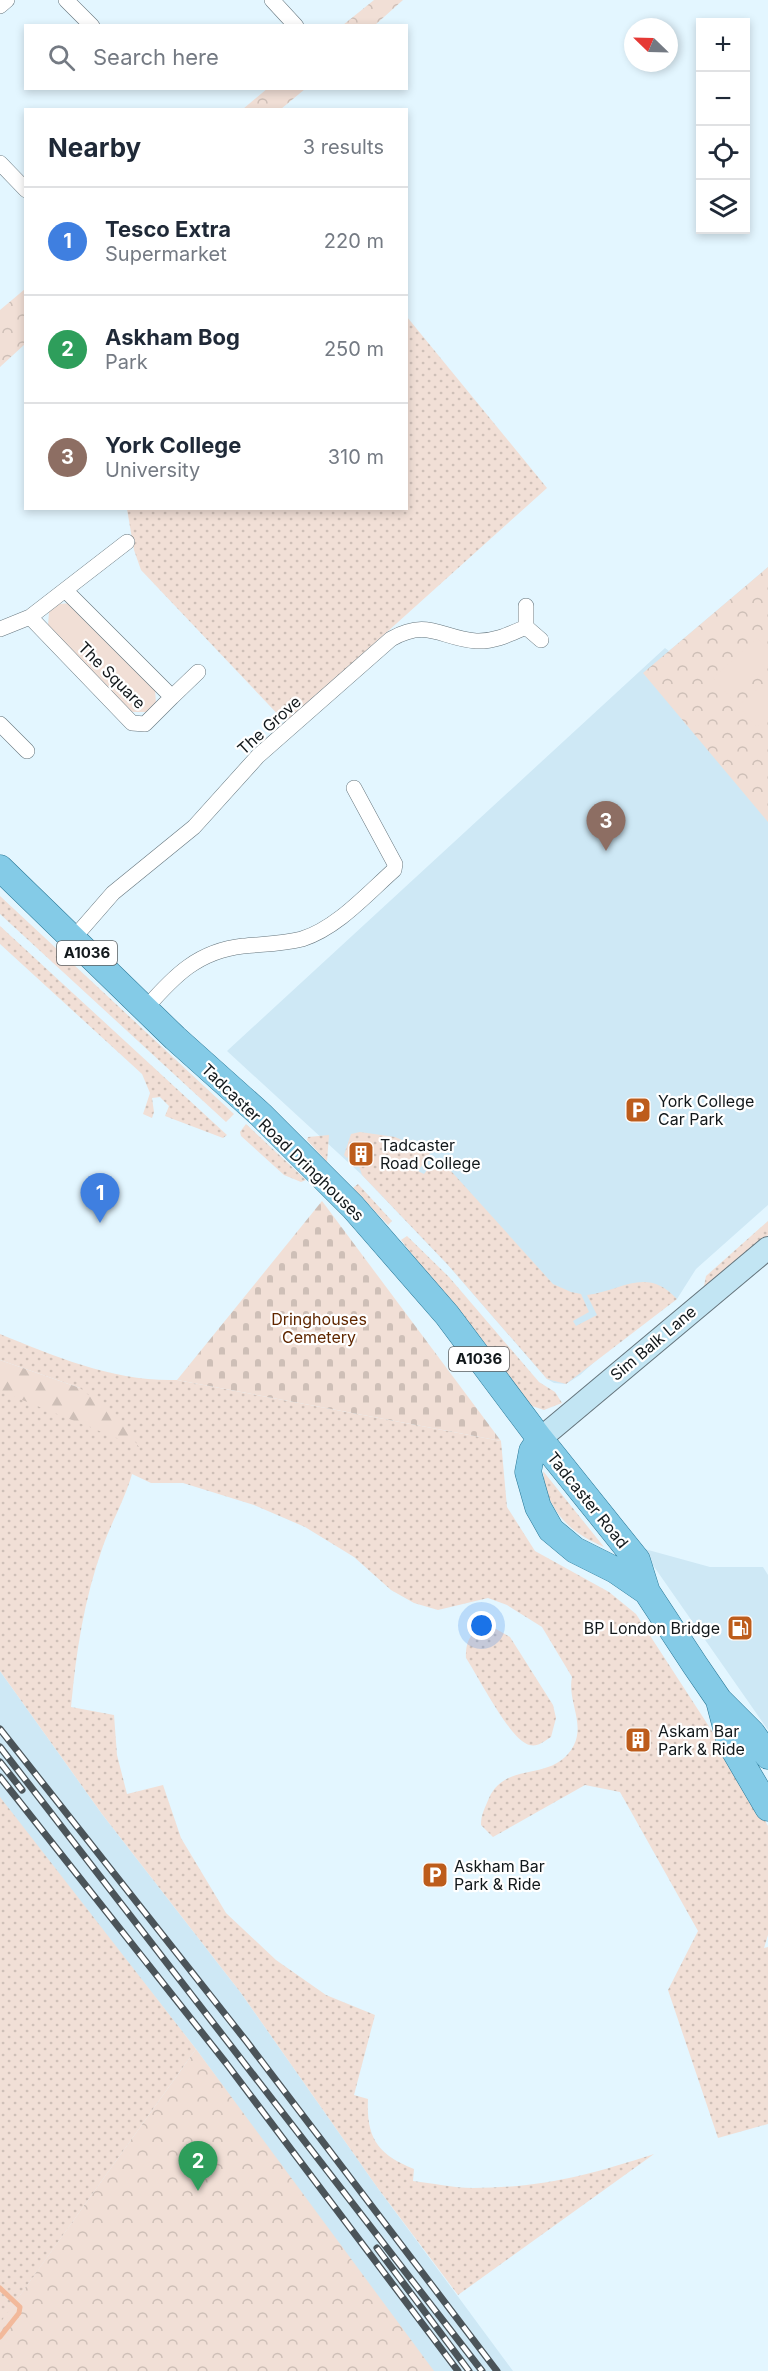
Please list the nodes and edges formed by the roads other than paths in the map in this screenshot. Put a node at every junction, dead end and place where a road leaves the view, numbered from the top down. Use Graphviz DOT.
graph roads {
  1 [pos="7,0"];
  2 [pos="66,0"];
  3 [pos="272,0"];
  4 [pos="0,6"];
  5 [pos="90,24"];
  6 [pos="294,24"];
  7 [pos="0,163"];
  8 [pos="24,188"];
  9 [pos="127,542"];
  10 [pos="65,590"];
  11 [pos="526,606"];
  12 [pos="30,617"];
  13 [pos="526,627"];
  14 [pos="0,629"];
  15 [pos="541,640"];
  16 [pos="198,672"];
  17 [pos="172,697"];
  18 [pos="0,724"];
  19 [pos="27,751"];
  20 [pos="354,788"];
  21 [pos="0,868"];
  22 [pos="72,940"];
  23 [pos="146,1008"];
  24 [pos="768,1248"];
  25 [pos="540,1439"];
  26 [pos="647,1592"];
  27 [pos="719,1700"];
  28 [pos="768,1756"];
  29 [pos="768,1808"];
  1 -- 4 [label="street"];
  2 -- 5 [label="street"];
  3 -- 6 [label="street"];
  7 -- 8 [label="street"];
  9 -- 10 [label="street"];
  10 -- 12 [label="street"];
  10 -- 17 [label="street, The Square"];
  11 -- 13 [label="street"];
  12 -- 14 [label="street"];
  12 -- 17 [label="street, The Square"];
  13 -- 15 [label="street"];
  13 -- 22 [label="street, The Grove"];
  16 -- 17 [label="street, The Square"];
  18 -- 19 [label="street"];
  20 -- 23 [label="street"];
  21 -- 22 [label="main road, Tadcaster Road Dringhouses / A1036"];
  22 -- 23 [label="main road, Tadcaster Road Dringhouses / A1036"];
  23 -- 25 [label="main road, Tadcaster Road Dringhouses / A1036"];
  24 -- 25 [label="street, Sim Balk Lane"];
  25 -- 26 [label="main road, Tadcaster Road / A1036"];
  25 -- 26 [label="main road, Tadcaster Road / A1036"];
  26 -- 27 [label="main road, Tadcaster Road / A1036"];
  27 -- 28 [label="main road, Tadcaster Road / A1036"];
  27 -- 29 [label="main road, Tadcaster Road / A1036"];
}
